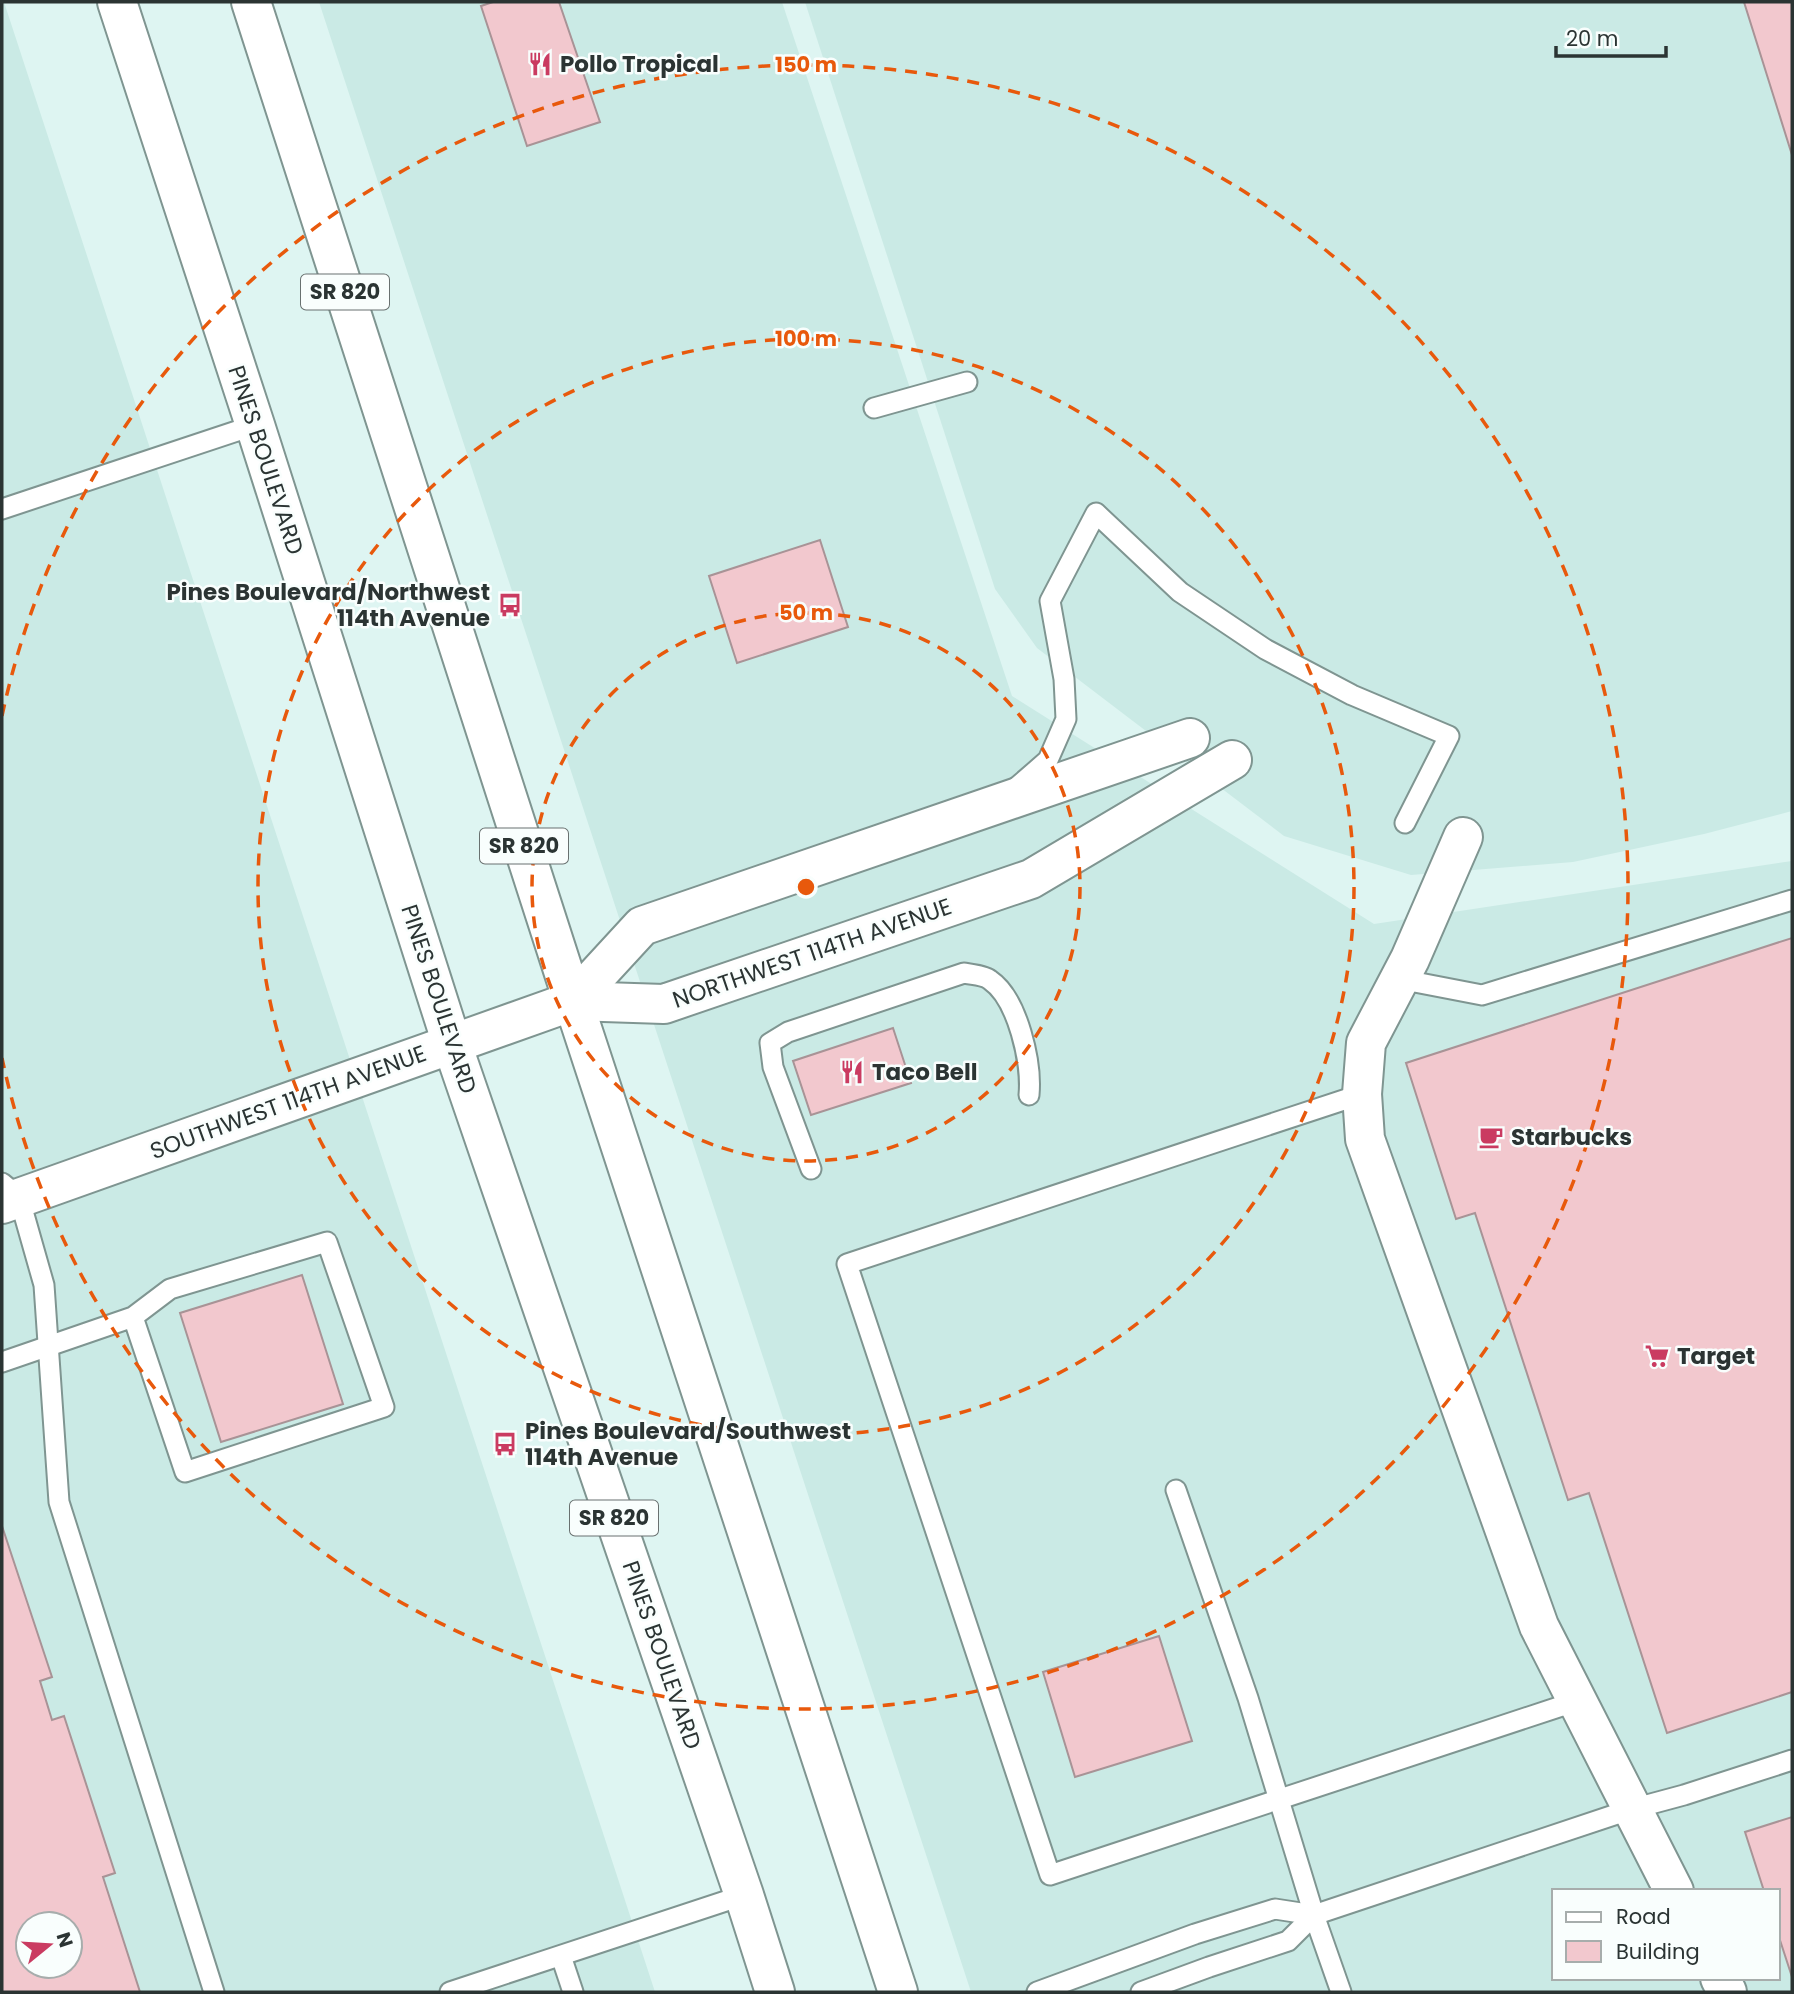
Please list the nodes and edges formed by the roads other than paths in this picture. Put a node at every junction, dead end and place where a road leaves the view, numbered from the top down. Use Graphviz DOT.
graph roads {
  1 [pos="117,2"];
  2 [pos="251,2"];
  3 [pos="967,382"];
  4 [pos="874,408"];
  5 [pos="255,425"];
  6 [pos="2,509"];
  7 [pos="1190,738"];
  8 [pos="1232,760"];
  9 [pos="998,804"];
  10 [pos="1405,823"];
  11 [pos="1464,837"];
  12 [pos="1792,900"];
  13 [pos="1399,979"];
  14 [pos="573,1001"];
  15 [pos="452,1044"];
  16 [pos="1362,1094"];
  17 [pos="1029,1095"];
  18 [pos="811,1169"];
  19 [pos="8,1195"];
  20 [pos="133,1317"];
  21 [pos="48,1346"];
  22 [pos="2,1362"];
  23 [pos="1176,1490"];
  24 [pos="1577,1701"];
  25 [pos="1792,1760"];
  26 [pos="1279,1799"];
  27 [pos="1632,1809"];
  28 [pos="1673,1889"];
  29 [pos="744,1895"];
  30 [pos="1314,1915"];
  31 [pos="561,1956"];
  32 [pos="214,1992"];
  33 [pos="450,1992"];
  34 [pos="573,1992"];
  35 [pos="775,1992"];
  36 [pos="898,1992"];
  37 [pos="1037,1992"];
  38 [pos="1141,1992"];
  39 [pos="1341,1992"];
  1 -- 5 [label="main road, PINES BOULEVARD / SR 820"];
  2 -- 14 [label="main road, SR 820"];
  3 -- 4 [label="lane"];
  5 -- 6 [label="lane"];
  5 -- 15 [label="main road, PINES BOULEVARD / SR 820"];
  7 -- 9 [label="main road"];
  8 -- 14 [label="main road, NORTHWEST 114TH AVENUE"];
  9 -- 10 [label="lane"];
  9 -- 14 [label="main road"];
  11 -- 13 [label="main road"];
  12 -- 13 [label="lane"];
  13 -- 16 [label="main road"];
  14 -- 15 [label="main road, SOUTHWEST 114TH AVENUE"];
  14 -- 36 [label="main road, SR 820"];
  15 -- 19 [label="main road, SOUTHWEST 114TH AVENUE"];
  15 -- 29 [label="main road, PINES BOULEVARD / SR 820"];
  16 -- 24 [label="main road"];
  16 -- 26 [label="lane"];
  17 -- 18 [label="lane"];
  19 -- 21 [label="lane"];
  20 -- 20 [label="lane"];
  20 -- 21 [label="lane"];
  21 -- 22 [label="lane"];
  21 -- 32 [label="lane"];
  23 -- 26 [label="lane"];
  24 -- 26 [label="lane"];
  24 -- 27 [label="main road"];
  25 -- 27 [label="lane"];
  26 -- 30 [label="lane"];
  27 -- 28 [label="main road"];
  27 -- 30 [label="lane"];
  29 -- 31 [label="lane"];
  29 -- 35 [label="main road, PINES BOULEVARD / SR 820"];
  30 -- 37 [label="lane"];
  30 -- 38 [label="lane"];
  30 -- 39 [label="lane"];
  31 -- 33 [label="lane"];
  31 -- 34 [label="lane"];
}
